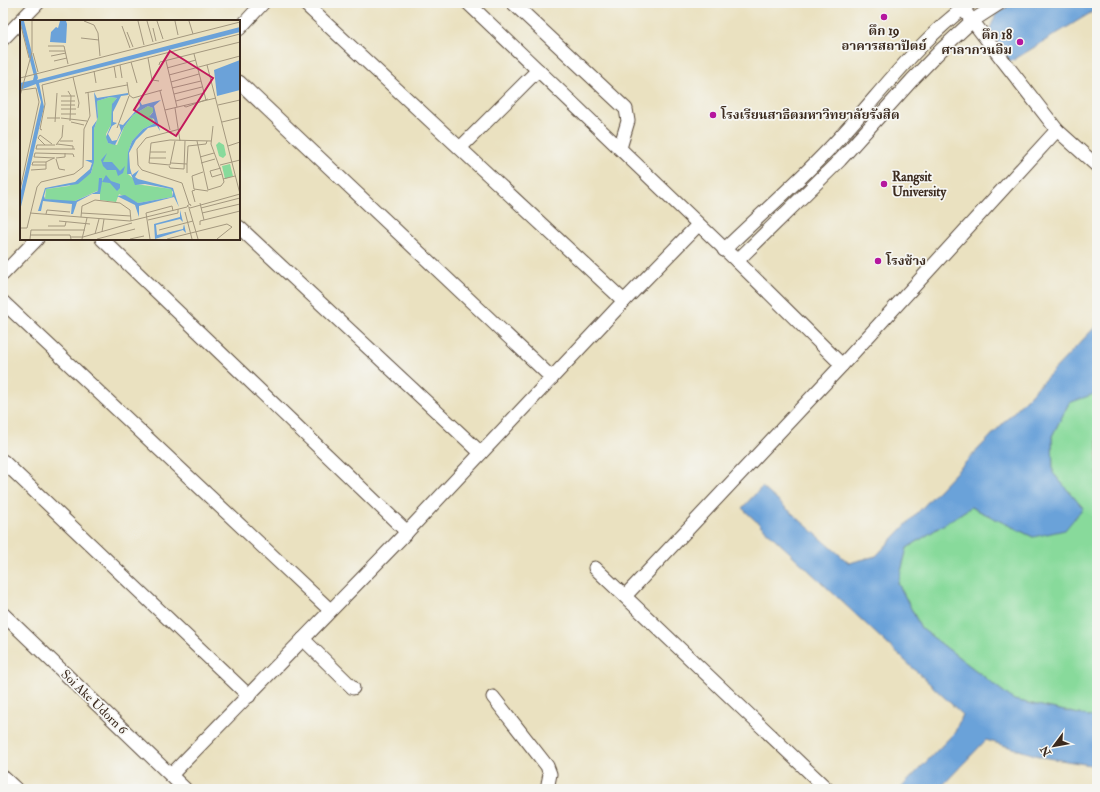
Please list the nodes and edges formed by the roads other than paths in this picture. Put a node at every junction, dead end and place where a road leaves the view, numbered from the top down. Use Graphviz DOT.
graph roads {
  1 [pos="38,3"];
  2 [pos="263,3"];
  3 [pos="304,3"];
  4 [pos="468,3"];
  5 [pos="513,3"];
  6 [pos="1000,3"];
  7 [pos="967,5"];
  8 [pos="21,20"];
  9 [pos="972,21"];
  10 [pos="20,22"];
  11 [pos="240,28"];
  12 [pos="3,39"];
  13 [pos="538,70"];
  14 [pos="240,83"];
  15 [pos="1057,130"];
  16 [pos="460,148"];
  17 [pos="620,148"];
  18 [pos="1097,166"];
  19 [pos="698,225"];
  20 [pos="240,228"];
  21 [pos="36,240"];
  22 [pos="103,240"];
  23 [pos="724,250"];
  24 [pos="738,261"];
  25 [pos="3,274"];
  26 [pos="624,301"];
  27 [pos="3,302"];
  28 [pos="842,365"];
  29 [pos="552,378"];
  30 [pos="481,453"];
  31 [pos="3,461"];
  32 [pos="407,532"];
  33 [pos="595,568"];
  34 [pos="625,596"];
  35 [pos="330,610"];
  36 [pos="3,614"];
  37 [pos="303,639"];
  38 [pos="353,688"];
  39 [pos="249,696"];
  40 [pos="493,697"];
  41 [pos="171,775"];
  42 [pos="3,777"];
  43 [pos="16,789"];
  44 [pos="185,789"];
  45 [pos="547,789"];
  46 [pos="828,789"];
  1 -- 8 [label="street"];
  2 -- 11 [label="street"];
  3 -- 16 [label="street"];
  4 -- 13 [label="street"];
  5 -- 17 [label="street"];
  6 -- 9 [label="street"];
  7 -- 9 [label="street"];
  7 -- 23 [label="street"];
  9 -- 15 [label="street"];
  9 -- 24 [label="street"];
  10 -- 12 [label="street"];
  13 -- 16 [label="street"];
  13 -- 17 [label="street"];
  14 -- 29 [label="street"];
  15 -- 18 [label="street"];
  15 -- 28 [label="street"];
  16 -- 26 [label="street"];
  17 -- 19 [label="street"];
  19 -- 23 [label="street"];
  19 -- 26 [label="street"];
  20 -- 30 [label="street"];
  21 -- 25 [label="street"];
  22 -- 32 [label="street"];
  23 -- 24 [label="street"];
  24 -- 28 [label="street"];
  26 -- 29 [label="street"];
  27 -- 35 [label="street"];
  28 -- 34 [label="street"];
  29 -- 30 [label="street"];
  30 -- 32 [label="street"];
  31 -- 39 [label="street"];
  32 -- 35 [label="street"];
  33 -- 34 [label="street"];
  34 -- 46 [label="street"];
  35 -- 37 [label="street"];
  36 -- 41 [label="street, Soi Ake Udorn 6"];
  37 -- 38 [label="street"];
  37 -- 39 [label="street"];
  39 -- 41 [label="street"];
  40 -- 45 [label="street"];
  41 -- 44 [label="street, Soi Ake Udorn 6"];
  42 -- 43 [label="street"];
}
